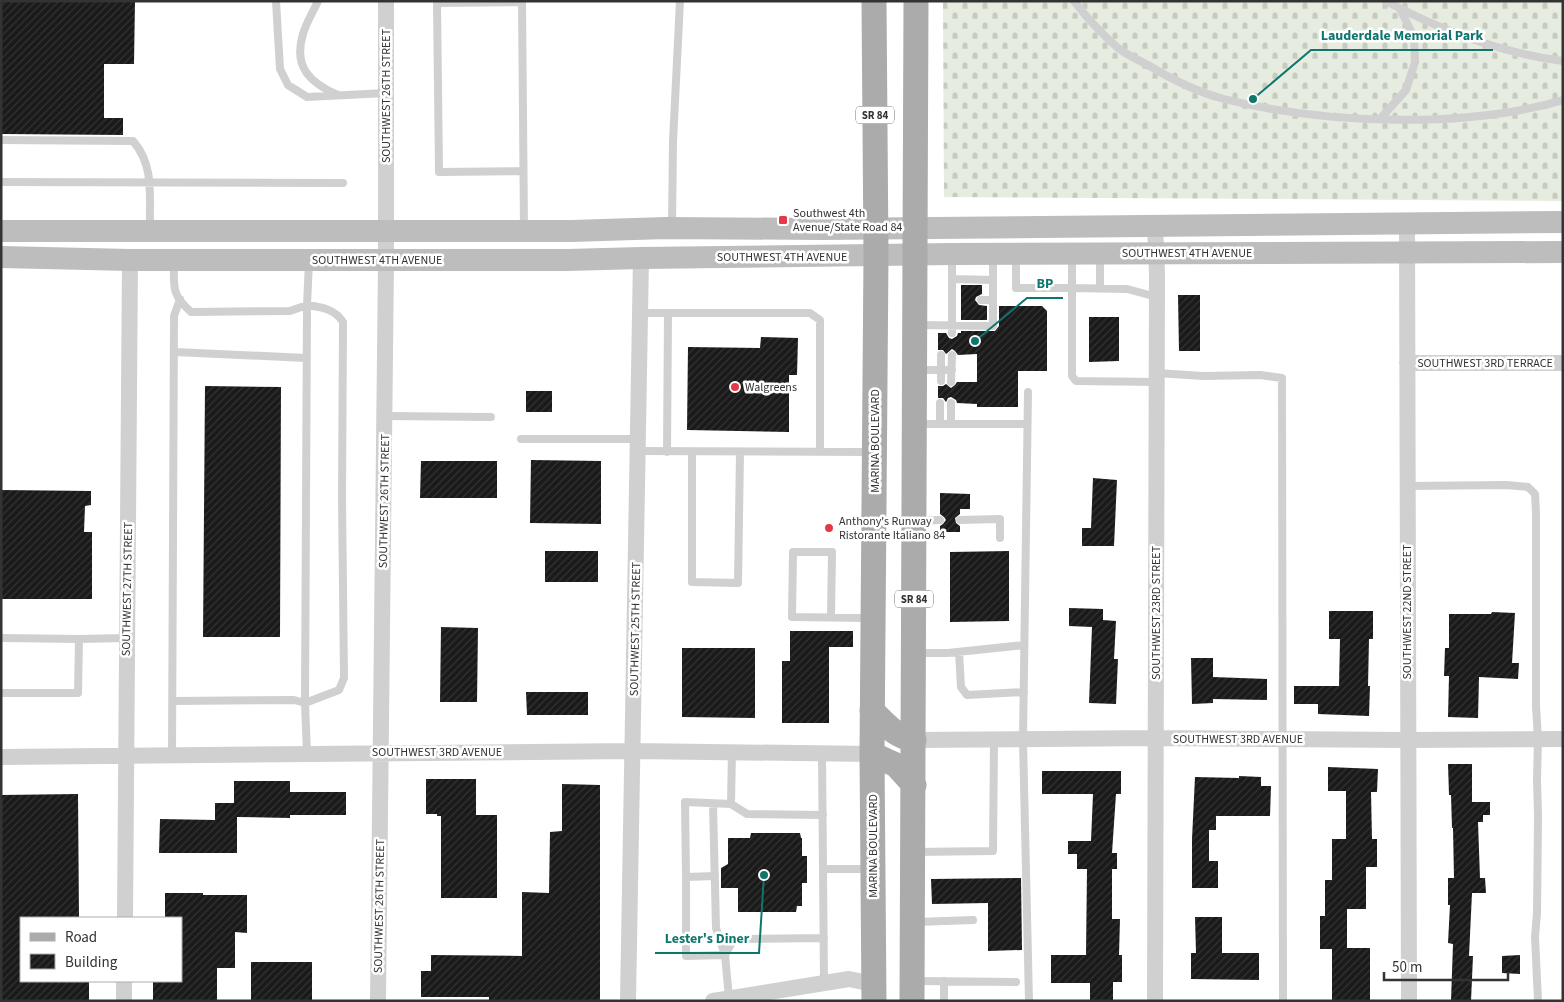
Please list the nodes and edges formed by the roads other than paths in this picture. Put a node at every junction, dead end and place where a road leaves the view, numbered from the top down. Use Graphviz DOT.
graph roads {
  1 [pos="276,1"];
  2 [pos="318,1"];
  3 [pos="386,1"];
  4 [pos="680,1"];
  5 [pos="874,1"];
  6 [pos="916,1"];
  7 [pos="1074,1"];
  8 [pos="1386,1"];
  9 [pos="437,2"];
  10 [pos="522,2"];
  11 [pos="1400,9"];
  12 [pos="1563,61"];
  13 [pos="386,93"];
  14 [pos="340,95"];
  15 [pos="1563,100"];
  16 [pos="1380,119"];
  17 [pos="1,140"];
  18 [pos="523,171"];
  19 [pos="1,182"];
  20 [pos="149,182"];
  21 [pos="343,183"];
  22 [pos="1563,222"];
  23 [pos="1407,223"];
  24 [pos="1156,225"];
  25 [pos="672,228"];
  26 [pos="914,228"];
  27 [pos="876,229"];
  28 [pos="1,230"];
  29 [pos="150,230"];
  30 [pos="386,231"];
  31 [pos="524,231"];
  32 [pos="1407,252"];
  33 [pos="1563,252"];
  34 [pos="1157,253"];
  35 [pos="952,254"];
  36 [pos="993,254"];
  37 [pos="1016,254"];
  38 [pos="1072,254"];
  39 [pos="1100,254"];
  40 [pos="914,255"];
  41 [pos="876,256"];
  42 [pos="1,257"];
  43 [pos="641,258"];
  44 [pos="130,260"];
  45 [pos="174,260"];
  46 [pos="309,260"];
  47 [pos="386,260"];
  48 [pos="952,279"];
  49 [pos="993,280"];
  50 [pos="1100,287"];
  51 [pos="1072,288"];
  52 [pos="1157,297"];
  53 [pos="180,299"];
  54 [pos="952,300"];
  55 [pos="982,300"];
  56 [pos="993,300"];
  57 [pos="961,301"];
  58 [pos="307,305"];
  59 [pos="640,313"];
  60 [pos="668,313"];
  61 [pos="914,325"];
  62 [pos="952,329"];
  63 [pos="175,352"];
  64 [pos="941,355"];
  65 [pos="952,355"];
  66 [pos="306,358"];
  67 [pos="1408,363"];
  68 [pos="1563,363"];
  69 [pos="914,370"];
  70 [pos="941,370"];
  71 [pos="952,370"];
  72 [pos="1156,377"];
  73 [pos="941,381"];
  74 [pos="951,382"];
  75 [pos="1028,392"];
  76 [pos="940,403"];
  77 [pos="951,403"];
  78 [pos="385,416"];
  79 [pos="491,417"];
  80 [pos="914,424"];
  81 [pos="940,424"];
  82 [pos="951,424"];
  83 [pos="1027,424"];
  84 [pos="521,439"];
  85 [pos="638,445"];
  86 [pos="667,452"];
  87 [pos="692,452"];
  88 [pos="740,452"];
  89 [pos="820,452"];
  90 [pos="875,452"];
  91 [pos="1407,486"];
  92 [pos="940,520"];
  93 [pos="960,520"];
  94 [pos="914,521"];
  95 [pos="1000,538"];
  96 [pos="831,617"];
  97 [pos="873,618"];
  98 [pos="1,638"];
  99 [pos="126,638"];
  100 [pos="79,639"];
  101 [pos="1024,645"];
  102 [pos="959,652"];
  103 [pos="914,653"];
  104 [pos="1024,692"];
  105 [pos="1,693"];
  106 [pos="173,701"];
  107 [pos="305,703"];
  108 [pos="872,711"];
  109 [pos="1155,738"];
  110 [pos="1563,738"];
  111 [pos="1282,739"];
  112 [pos="1538,739"];
  113 [pos="914,740"];
  114 [pos="994,740"];
  115 [pos="1023,740"];
  116 [pos="1407,740"];
  117 [pos="633,751"];
  118 [pos="732,752"];
  119 [pos="382,753"];
  120 [pos="822,753"];
  121 [pos="307,754"];
  122 [pos="872,754"];
  123 [pos="172,755"];
  124 [pos="125,756"];
  125 [pos="1,757"];
  126 [pos="914,785"];
  127 [pos="713,804"];
  128 [pos="732,804"];
  129 [pos="823,815"];
  130 [pos="913,852"];
  131 [pos="823,869"];
  132 [pos="873,869"];
  133 [pos="715,876"];
  134 [pos="686,877"];
  135 [pos="125,917"];
  136 [pos="973,920"];
  137 [pos="912,922"];
  138 [pos="824,938"];
  139 [pos="725,955"];
  140 [pos="944,981"];
  141 [pos="124,982"];
  142 [pos="1016,982"];
  143 [pos="824,983"];
  144 [pos="912,991"];
  145 [pos="878,995"];
  146 [pos="721,1000"];
  147 [pos="124,1001"];
  148 [pos="378,1001"];
  149 [pos="628,1001"];
  150 [pos="944,1001"];
  151 [pos="1029,1001"];
  152 [pos="1155,1001"];
  153 [pos="1283,1001"];
  154 [pos="1409,1001"];
  155 [pos="1538,1001"];
  1 -- 14 [label="lane"];
  2 -- 14 [label="lane"];
  3 -- 13 [label="street, SOUTHWEST 26TH STREET"];
  4 -- 25 [label="lane"];
  5 -- 27 [label="main road, MARINA BOULEVARD / SR 84"];
  6 -- 26 [label="main road, SR 84"];
  7 -- 16 [label="lane"];
  8 -- 11 [label="lane"];
  9 -- 10 [label="lane"];
  9 -- 18 [label="lane"];
  10 -- 18 [label="lane"];
  11 -- 12 [label="lane"];
  11 -- 16 [label="lane"];
  13 -- 14 [label="lane"];
  13 -- 30 [label="street, SOUTHWEST 26TH STREET"];
  15 -- 16 [label="lane"];
  17 -- 20 [label="lane"];
  18 -- 31 [label="lane"];
  19 -- 20 [label="lane"];
  20 -- 21 [label="lane"];
  20 -- 29 [label="lane"];
  22 -- 23 [label="street"];
  23 -- 24 [label="street"];
  23 -- 32 [label="street, SOUTHWEST 22ND STREET"];
  24 -- 26 [label="street"];
  24 -- 34 [label="street, SOUTHWEST 23RD STREET"];
  25 -- 27 [label="street"];
  25 -- 31 [label="street"];
  26 -- 27 [label="street"];
  26 -- 40 [label="main road, SR 84"];
  27 -- 41 [label="main road, MARINA BOULEVARD / SR 84"];
  28 -- 29 [label="street"];
  29 -- 30 [label="street"];
  30 -- 31 [label="street"];
  30 -- 47 [label="street, SOUTHWEST 26TH STREET"];
  32 -- 33 [label="street, SOUTHWEST 4TH AVENUE"];
  32 -- 34 [label="street, SOUTHWEST 4TH AVENUE"];
  32 -- 67 [label="street, SOUTHWEST 22ND STREET"];
  34 -- 39 [label="street, SOUTHWEST 4TH AVENUE"];
  34 -- 52 [label="street, SOUTHWEST 23RD STREET"];
  35 -- 36 [label="street, SOUTHWEST 4TH AVENUE"];
  35 -- 40 [label="street, SOUTHWEST 4TH AVENUE"];
  35 -- 48 [label="lane"];
  36 -- 37 [label="street, SOUTHWEST 4TH AVENUE"];
  36 -- 49 [label="lane"];
  37 -- 38 [label="street, SOUTHWEST 4TH AVENUE"];
  37 -- 51 [label="lane"];
  38 -- 39 [label="street, SOUTHWEST 4TH AVENUE"];
  38 -- 51 [label="lane"];
  39 -- 50 [label="lane"];
  40 -- 41 [label="street, SOUTHWEST 4TH AVENUE"];
  40 -- 61 [label="main road, SR 84"];
  41 -- 43 [label="street, SOUTHWEST 4TH AVENUE"];
  41 -- 90 [label="main road, MARINA BOULEVARD / SR 84"];
  42 -- 44 [label="street, SOUTHWEST 4TH AVENUE"];
  43 -- 47 [label="street, SOUTHWEST 4TH AVENUE"];
  43 -- 59 [label="street, SOUTHWEST 25TH STREET"];
  44 -- 45 [label="street, SOUTHWEST 4TH AVENUE"];
  44 -- 99 [label="street, SOUTHWEST 27TH STREET"];
  45 -- 46 [label="street, SOUTHWEST 4TH AVENUE"];
  45 -- 53 [label="lane"];
  46 -- 47 [label="street, SOUTHWEST 4TH AVENUE"];
  46 -- 58 [label="lane"];
  47 -- 78 [label="street, SOUTHWEST 26TH STREET"];
  48 -- 49 [label="lane"];
  48 -- 54 [label="lane"];
  49 -- 56 [label="lane"];
  50 -- 51 [label="lane"];
  50 -- 52 [label="lane"];
  51 -- 72 [label="lane"];
  52 -- 72 [label="street, SOUTHWEST 23RD STREET"];
  53 -- 58 [label="lane"];
  53 -- 63 [label="lane"];
  54 -- 57 [label="lane"];
  54 -- 62 [label="lane"];
  55 -- 56 [label="lane"];
  56 -- 62 [label="lane"];
  58 -- 66 [label="lane"];
  58 -- 107 [label="lane"];
  59 -- 60 [label="lane"];
  59 -- 85 [label="street, SOUTHWEST 25TH STREET"];
  60 -- 86 [label="lane"];
  60 -- 89 [label="lane"];
  61 -- 62 [label="lane"];
  61 -- 69 [label="main road, SR 84"];
  63 -- 66 [label="lane"];
  63 -- 106 [label="lane"];
  64 -- 70 [label="lane"];
  65 -- 71 [label="lane"];
  66 -- 107 [label="lane"];
  67 -- 68 [label="street, SOUTHWEST 3RD TERRACE"];
  67 -- 91 [label="street, SOUTHWEST 22ND STREET"];
  69 -- 70 [label="lane"];
  69 -- 80 [label="main road, SR 84"];
  70 -- 71 [label="lane"];
  70 -- 73 [label="lane"];
  71 -- 74 [label="lane"];
  72 -- 109 [label="street, SOUTHWEST 23RD STREET"];
  72 -- 111 [label="lane"];
  75 -- 83 [label="lane"];
  76 -- 81 [label="lane"];
  77 -- 82 [label="lane"];
  78 -- 79 [label="lane"];
  78 -- 119 [label="street, SOUTHWEST 26TH STREET"];
  80 -- 81 [label="lane"];
  80 -- 94 [label="main road, SR 84"];
  81 -- 82 [label="lane"];
  82 -- 83 [label="lane"];
  83 -- 101 [label="lane"];
  84 -- 85 [label="lane"];
  85 -- 86 [label="lane"];
  85 -- 117 [label="street, SOUTHWEST 25TH STREET"];
  86 -- 87 [label="lane"];
  87 -- 88 [label="lane"];
  87 -- 88 [label="lane"];
  88 -- 89 [label="lane"];
  89 -- 90 [label="lane"];
  90 -- 97 [label="main road, MARINA BOULEVARD / SR 84"];
  91 -- 112 [label="lane"];
  91 -- 116 [label="street, SOUTHWEST 22ND STREET"];
  92 -- 94 [label="lane"];
  93 -- 95 [label="lane"];
  94 -- 103 [label="main road, SR 84"];
  96 -- 96 [label="lane"];
  96 -- 97 [label="lane"];
  97 -- 108 [label="main road, MARINA BOULEVARD / SR 84"];
  98 -- 100 [label="lane"];
  99 -- 100 [label="lane"];
  99 -- 124 [label="street, SOUTHWEST 27TH STREET"];
  100 -- 105 [label="lane"];
  101 -- 102 [label="lane"];
  101 -- 104 [label="lane"];
  102 -- 103 [label="lane"];
  102 -- 104 [label="lane"];
  103 -- 113 [label="main road, SR 84"];
  104 -- 115 [label="lane"];
  106 -- 107 [label="lane"];
  106 -- 123 [label="lane"];
  107 -- 121 [label="lane"];
  108 -- 113 [label="main road"];
  108 -- 122 [label="main road, MARINA BOULEVARD / SR 84"];
  109 -- 111 [label="street, SOUTHWEST 3RD AVENUE"];
  109 -- 115 [label="street, SOUTHWEST 3RD AVENUE"];
  109 -- 152 [label="street, SOUTHWEST 23RD STREET"];
  110 -- 112 [label="street, SOUTHWEST 3RD AVENUE"];
  111 -- 116 [label="street, SOUTHWEST 3RD AVENUE"];
  111 -- 153 [label="lane"];
  112 -- 116 [label="street, SOUTHWEST 3RD AVENUE"];
  112 -- 155 [label="lane"];
  113 -- 114 [label="street, SOUTHWEST 3RD AVENUE"];
  113 -- 126 [label="main road, SR 84"];
  114 -- 115 [label="street, SOUTHWEST 3RD AVENUE"];
  114 -- 130 [label="lane"];
  115 -- 151 [label="lane"];
  116 -- 154 [label="street, SOUTHWEST 22ND STREET"];
  117 -- 118 [label="street, SOUTHWEST 3RD AVENUE"];
  117 -- 119 [label="street, SOUTHWEST 3RD AVENUE"];
  117 -- 149 [label="street, SOUTHWEST 25TH STREET"];
  118 -- 120 [label="street, SOUTHWEST 3RD AVENUE"];
  118 -- 128 [label="lane"];
  119 -- 121 [label="street, SOUTHWEST 3RD AVENUE"];
  119 -- 148 [label="street, SOUTHWEST 26TH STREET"];
  120 -- 122 [label="street, SOUTHWEST 3RD AVENUE"];
  120 -- 129 [label="lane"];
  121 -- 123 [label="street, SOUTHWEST 3RD AVENUE"];
  122 -- 126 [label="main road"];
  122 -- 132 [label="main road, MARINA BOULEVARD / SR 84"];
  123 -- 124 [label="street, SOUTHWEST 3RD AVENUE"];
  124 -- 125 [label="street, SOUTHWEST 3RD AVENUE"];
  124 -- 135 [label="street, SOUTHWEST 27TH STREET"];
  126 -- 130 [label="main road, SR 84"];
  127 -- 128 [label="lane"];
  127 -- 133 [label="lane"];
  127 -- 134 [label="lane"];
  128 -- 129 [label="lane"];
  129 -- 131 [label="lane"];
  130 -- 137 [label="main road, SR 84"];
  131 -- 132 [label="lane"];
  131 -- 138 [label="lane"];
  132 -- 145 [label="main road, MARINA BOULEVARD / SR 84"];
  133 -- 134 [label="lane"];
  133 -- 139 [label="lane"];
  134 -- 139 [label="lane"];
  136 -- 137 [label="lane"];
  137 -- 144 [label="main road, SR 84"];
  138 -- 139 [label="lane"];
  138 -- 143 [label="lane"];
  139 -- 146 [label="lane"];
  140 -- 142 [label="lane"];
  140 -- 144 [label="lane"];
  140 -- 150 [label="lane"];
  141 -- 147 [label="street"];
  143 -- 145 [label="street"];
  143 -- 146 [label="street"];
}
